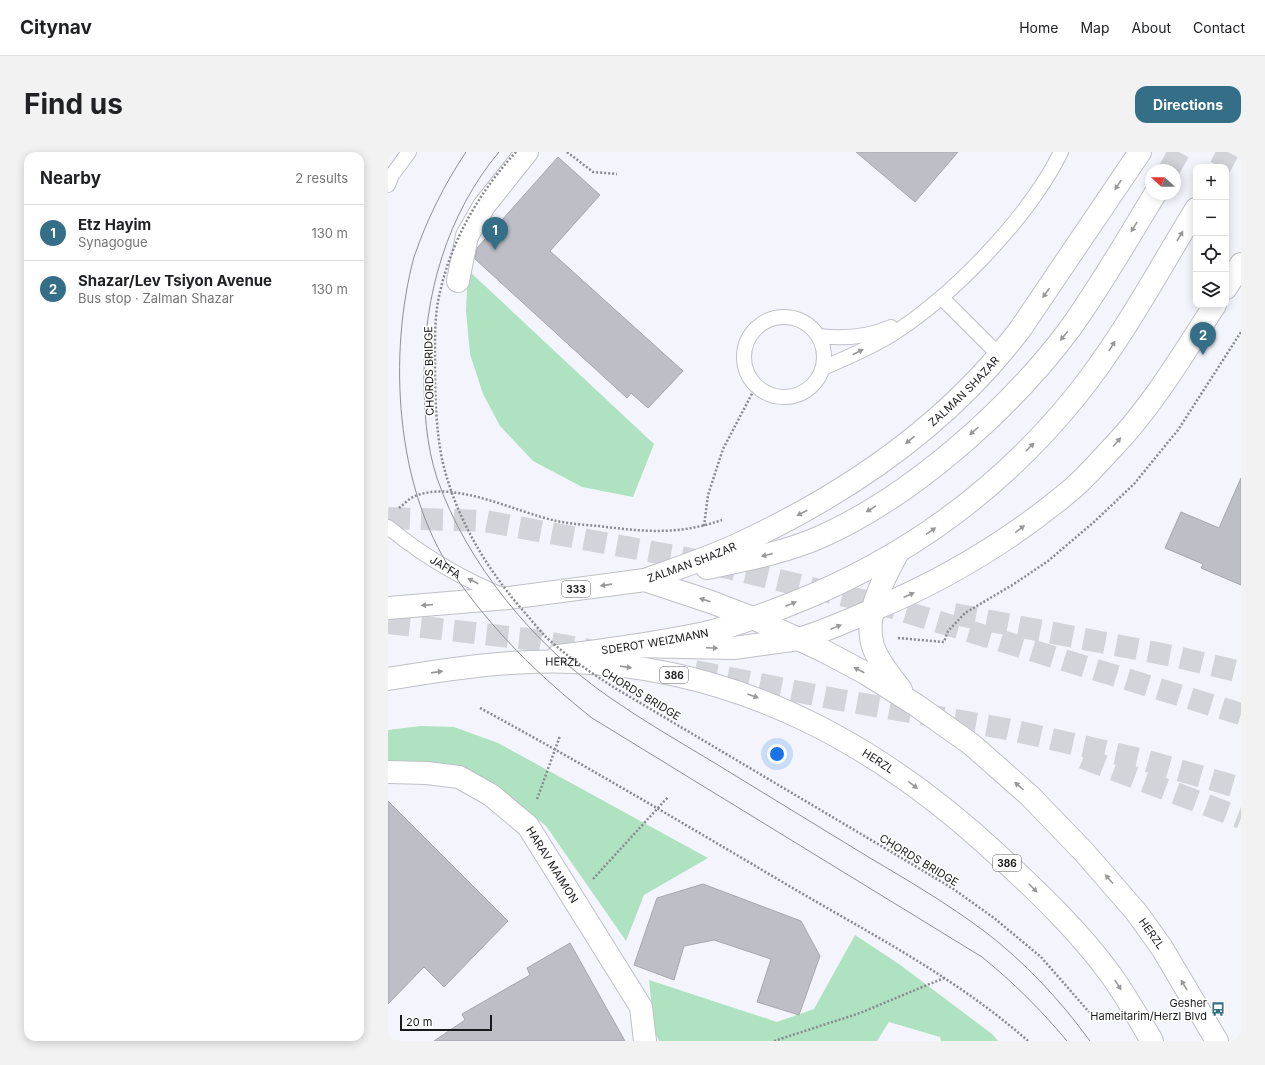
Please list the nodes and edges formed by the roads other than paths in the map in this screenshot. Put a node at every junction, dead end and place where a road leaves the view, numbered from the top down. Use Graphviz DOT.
graph roads {
  1 [pos="409,152"];
  2 [pos="527,152"];
  3 [pos="1061,152"];
  4 [pos="1140,152"];
  5 [pos="389,180"];
  6 [pos="1151,200"];
  7 [pos="1193,214"];
  8 [pos="1241,264"];
  9 [pos="458,280"];
  10 [pos="1229,283"];
  11 [pos="942,298"];
  12 [pos="1213,308"];
  13 [pos="916,318"];
  14 [pos="819,336"];
  15 [pos="1000,356"];
  16 [pos="823,368"];
  17 [pos="388,527"];
  18 [pos="898,552"];
  19 [pos="645,580"];
  20 [pos="508,598"];
  21 [pos="388,608"];
  22 [pos="873,610"];
  23 [pos="755,619"];
  24 [pos="799,639"];
  25 [pos="631,646"];
  26 [pos="504,663"];
  27 [pos="392,676"];
  28 [pos="916,704"];
  29 [pos="388,772"];
  30 [pos="645,1041"];
  31 [pos="1152,1041"];
  32 [pos="1217,1041"];
  1 -- 5 [label="lane"];
  2 -- 9 [label="main road"];
  3 -- 11 [label="lane"];
  4 -- 15 [label="main road, ZALMAN SHAZAR, one-way"];
  6 -- 19 [label="main road, ZALMAN SHAZAR, one-way"];
  18 -- 7 [label="main road, one-way"];
  8 -- 10 [label="main road"];
  11 -- 13 [label="lane"];
  11 -- 15 [label="lane"];
  22 -- 12 [label="main road, one-way"];
  13 -- 14 [label="lane"];
  16 -- 13 [label="lane, one-way"];
  14 -- 16 [label="lane"];
  14 -- 16 [label="lane"];
  15 -- 19 [label="main road, ZALMAN SHAZAR, one-way"];
  20 -- 17 [label="lane, JAFFA, one-way"];
  18 -- 22 [label="main road"];
  23 -- 18 [label="main road, one-way"];
  19 -- 20 [label="main road, 333, one-way"];
  23 -- 19 [label="main road, HERZL, one-way"];
  20 -- 21 [label="main road, 333, one-way"];
  24 -- 22 [label="main road, one-way"];
  22 -- 28 [label="main road"];
  23 -- 24 [label="main road, HERZL"];
  23 -- 25 [label="main road, SDEROT WEIZMANN"];
  25 -- 24 [label="main road, one-way"];
  28 -- 24 [label="main road, HERZL, one-way"];
  25 -- 26 [label="main road, SDEROT WEIZMANN"];
  27 -- 26 [label="main road, SDEROT WEIZMANN, one-way"];
  26 -- 31 [label="main road, HERZL / 386, one-way"];
  32 -- 28 [label="main road, HERZL, one-way"];
  29 -- 30 [label="main road, HARAV MAIMON"];
}
